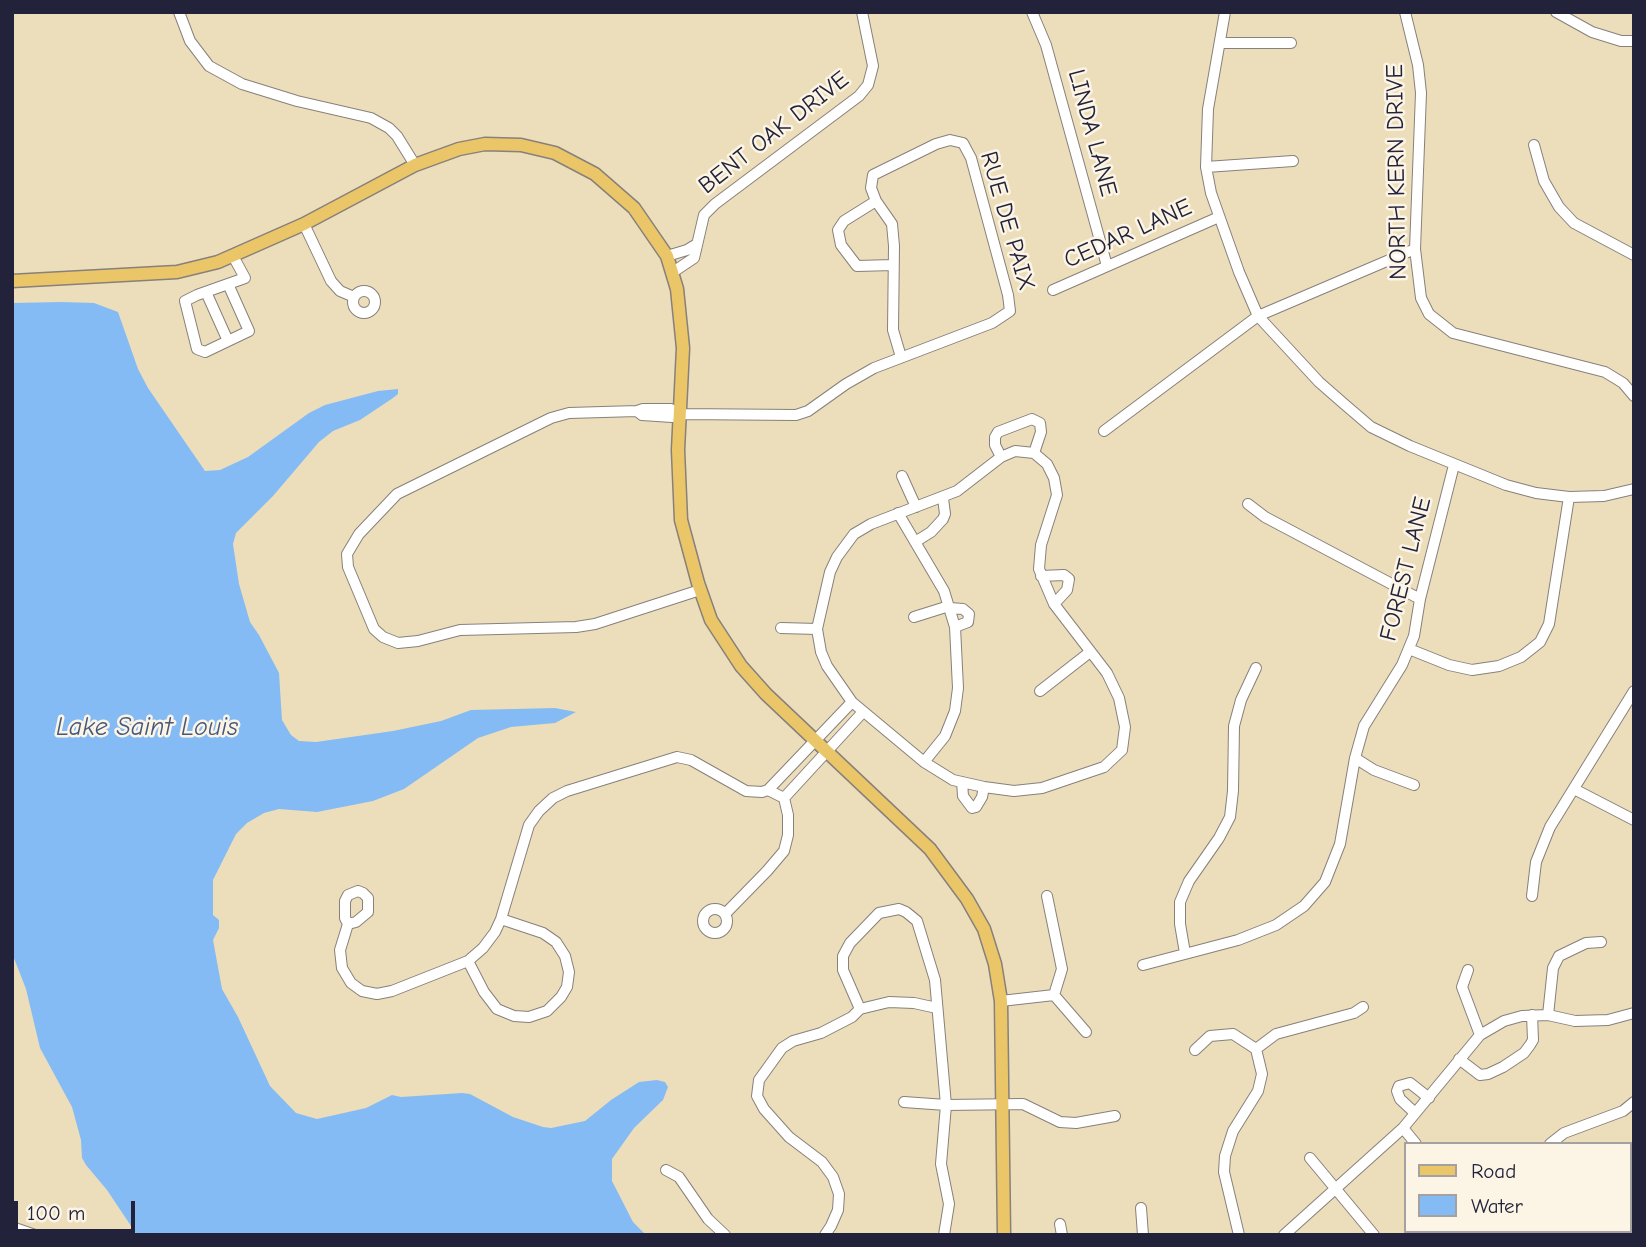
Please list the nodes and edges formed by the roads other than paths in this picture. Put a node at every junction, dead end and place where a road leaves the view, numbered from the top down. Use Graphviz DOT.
graph roads {
  1 [pos="179,12"];
  2 [pos="862,12"];
  3 [pos="1032,12"];
  4 [pos="1225,12"];
  5 [pos="1405,12"];
  6 [pos="1556,12"];
  7 [pos="1634,41"];
  8 [pos="1221,43"];
  9 [pos="1291,43"];
  10 [pos="1534,145"];
  11 [pos="1293,161"];
  12 [pos="415,165"];
  13 [pos="1206,167"];
  14 [pos="876,201"];
  15 [pos="1219,217"];
  16 [pos="304,224"];
  17 [pos="697,244"];
  18 [pos="1415,248"];
  19 [pos="1634,255"];
  20 [pos="233,256"];
  21 [pos="667,256"];
  22 [pos="892,265"];
  23 [pos="1107,266"];
  24 [pos="673,272"];
  25 [pos="12,281"];
  26 [pos="228,284"];
  27 [pos="1053,290"];
  28 [pos="206,292"];
  29 [pos="354,297"];
  30 [pos="1258,316"];
  31 [pos="228,341"];
  32 [pos="901,357"];
  33 [pos="1634,396"];
  34 [pos="680,414"];
  35 [pos="1104,431"];
  36 [pos="1034,453"];
  37 [pos="1001,457"];
  38 [pos="1454,465"];
  39 [pos="902,476"];
  40 [pos="1634,489"];
  41 [pos="1569,497"];
  42 [pos="943,498"];
  43 [pos="1248,505"];
  44 [pos="916,507"];
  45 [pos="898,513"];
  46 [pos="915,542"];
  47 [pos="1041,576"];
  48 [pos="699,587"];
  49 [pos="1420,599"];
  50 [pos="1054,604"];
  51 [pos="949,607"];
  52 [pos="914,617"];
  53 [pos="956,627"];
  54 [pos="781,628"];
  55 [pos="817,629"];
  56 [pos="1409,649"];
  57 [pos="1090,652"];
  58 [pos="1256,668"];
  59 [pos="1040,691"];
  60 [pos="1634,691"];
  61 [pos="852,702"];
  62 [pos="863,712"];
  63 [pos="815,741"];
  64 [pos="827,751"];
  65 [pos="1355,758"];
  66 [pos="924,762"];
  67 [pos="962,782"];
  68 [pos="1414,785"];
  69 [pos="984,788"];
  70 [pos="1574,789"];
  71 [pos="768,790"];
  72 [pos="784,799"];
  73 [pos="1634,820"];
  74 [pos="1532,896"];
  75 [pos="1047,897"];
  76 [pos="724,914"];
  77 [pos="501,919"];
  78 [pos="348,924"];
  79 [pos="1601,942"];
  80 [pos="1185,953"];
  81 [pos="468,961"];
  82 [pos="1143,965"];
  83 [pos="1468,970"];
  84 [pos="1054,995"];
  85 [pos="1001,1001"];
  86 [pos="1363,1007"];
  87 [pos="937,1008"];
  88 [pos="860,1009"];
  89 [pos="1634,1013"];
  90 [pos="1532,1015"];
  91 [pos="1548,1015"];
  92 [pos="1086,1032"];
  93 [pos="1480,1035"];
  94 [pos="1256,1049"];
  95 [pos="1195,1050"];
  96 [pos="1459,1059"];
  97 [pos="1429,1098"];
  98 [pos="904,1102"];
  99 [pos="1634,1102"];
  100 [pos="1004,1104"];
  101 [pos="946,1105"];
  102 [pos="1415,1114"];
  103 [pos="1115,1116"];
  104 [pos="1403,1128"];
  105 [pos="1414,1142"];
  106 [pos="1553,1142"];
  107 [pos="1310,1158"];
  108 [pos="666,1170"];
  109 [pos="1336,1189"];
  110 [pos="1141,1208"];
  111 [pos="12,1227"];
  112 [pos="35,1235"];
  113 [pos="725,1235"];
  114 [pos="825,1235"];
  115 [pos="944,1235"];
  116 [pos="1004,1235"];
  117 [pos="1143,1235"];
  118 [pos="1239,1235"];
  119 [pos="1284,1235"];
  120 [pos="1374,1235"];
  1 -- 12 [label="street"];
  2 -- 17 [label="street, BENT OAK DRIVE"];
  3 -- 23 [label="street, LINDA LANE"];
  4 -- 8 [label="street"];
  5 -- 18 [label="street, NORTH KERN DRIVE"];
  6 -- 7 [label="street"];
  8 -- 9 [label="street"];
  8 -- 13 [label="street"];
  10 -- 19 [label="street"];
  11 -- 13 [label="street"];
  12 -- 16 [label="main road"];
  12 -- 21 [label="main road"];
  13 -- 15 [label="street"];
  14 -- 22 [label="street"];
  14 -- 22 [label="street"];
  14 -- 32 [label="street, RUE DE PAIX"];
  15 -- 23 [label="street, CEDAR LANE"];
  15 -- 30 [label="street"];
  16 -- 20 [label="main road"];
  16 -- 29 [label="street"];
  17 -- 21 [label="street"];
  17 -- 24 [label="street, BENT OAK DRIVE"];
  18 -- 30 [label="street"];
  18 -- 33 [label="street, NORTH KERN DRIVE"];
  20 -- 25 [label="main road"];
  20 -- 26 [label="street"];
  21 -- 24 [label="main road"];
  22 -- 32 [label="street"];
  23 -- 27 [label="street, CEDAR LANE"];
  24 -- 34 [label="main road"];
  26 -- 28 [label="street"];
  26 -- 31 [label="street"];
  28 -- 31 [label="street"];
  28 -- 31 [label="street"];
  30 -- 35 [label="street"];
  30 -- 38 [label="street"];
  32 -- 34 [label="street, RUE DE PAIX"];
  34 -- 48 [label="main road"];
  34 -- 48 [label="street, RUE DE PAIX"];
  36 -- 37 [label="street"];
  36 -- 37 [label="street"];
  36 -- 47 [label="street"];
  37 -- 42 [label="street"];
  38 -- 41 [label="street"];
  38 -- 49 [label="street, FOREST LANE"];
  39 -- 44 [label="street"];
  40 -- 41 [label="street"];
  41 -- 56 [label="street"];
  42 -- 44 [label="street"];
  42 -- 46 [label="street"];
  43 -- 49 [label="street"];
  44 -- 45 [label="street"];
  45 -- 46 [label="street"];
  45 -- 55 [label="street"];
  46 -- 51 [label="street"];
  47 -- 50 [label="street"];
  47 -- 50 [label="street"];
  48 -- 63 [label="main road"];
  49 -- 56 [label="street, FOREST LANE"];
  50 -- 57 [label="street"];
  51 -- 52 [label="street"];
  51 -- 53 [label="street"];
  51 -- 53 [label="street"];
  53 -- 66 [label="street"];
  54 -- 55 [label="street"];
  55 -- 61 [label="street"];
  56 -- 65 [label="street, FOREST LANE"];
  57 -- 59 [label="street"];
  57 -- 69 [label="street"];
  58 -- 80 [label="street"];
  60 -- 70 [label="street"];
  61 -- 62 [label="street"];
  61 -- 63 [label="street"];
  62 -- 64 [label="street"];
  62 -- 66 [label="street"];
  63 -- 64 [label="main road"];
  63 -- 71 [label="street"];
  64 -- 72 [label="street"];
  64 -- 85 [label="main road"];
  65 -- 68 [label="street"];
  65 -- 80 [label="street, FOREST LANE"];
  66 -- 67 [label="street"];
  67 -- 69 [label="street"];
  67 -- 69 [label="street"];
  70 -- 73 [label="street"];
  70 -- 74 [label="street"];
  71 -- 72 [label="street"];
  71 -- 77 [label="street"];
  72 -- 76 [label="street"];
  75 -- 84 [label="street"];
  77 -- 81 [label="street"];
  77 -- 81 [label="street"];
  78 -- 81 [label="street"];
  79 -- 91 [label="street"];
  80 -- 82 [label="street, FOREST LANE"];
  83 -- 93 [label="street"];
  84 -- 85 [label="street"];
  84 -- 92 [label="street"];
  85 -- 100 [label="main road"];
  86 -- 94 [label="street"];
  87 -- 88 [label="street"];
  87 -- 88 [label="street"];
  87 -- 101 [label="street"];
  88 -- 114 [label="street"];
  89 -- 91 [label="street"];
  90 -- 91 [label="street"];
  90 -- 93 [label="street"];
  90 -- 96 [label="street"];
  93 -- 96 [label="street"];
  94 -- 95 [label="street"];
  94 -- 118 [label="street"];
  96 -- 97 [label="street"];
  97 -- 102 [label="street"];
  97 -- 102 [label="street"];
  98 -- 101 [label="street"];
  99 -- 106 [label="street"];
  100 -- 101 [label="street"];
  100 -- 103 [label="street"];
  100 -- 116 [label="main road"];
  101 -- 115 [label="street"];
  102 -- 104 [label="street"];
  104 -- 105 [label="street"];
  104 -- 109 [label="street"];
  107 -- 109 [label="street"];
  108 -- 113 [label="street"];
  109 -- 119 [label="street"];
  109 -- 120 [label="street"];
  110 -- 117 [label="street"];
  111 -- 112 [label="street"];
}
